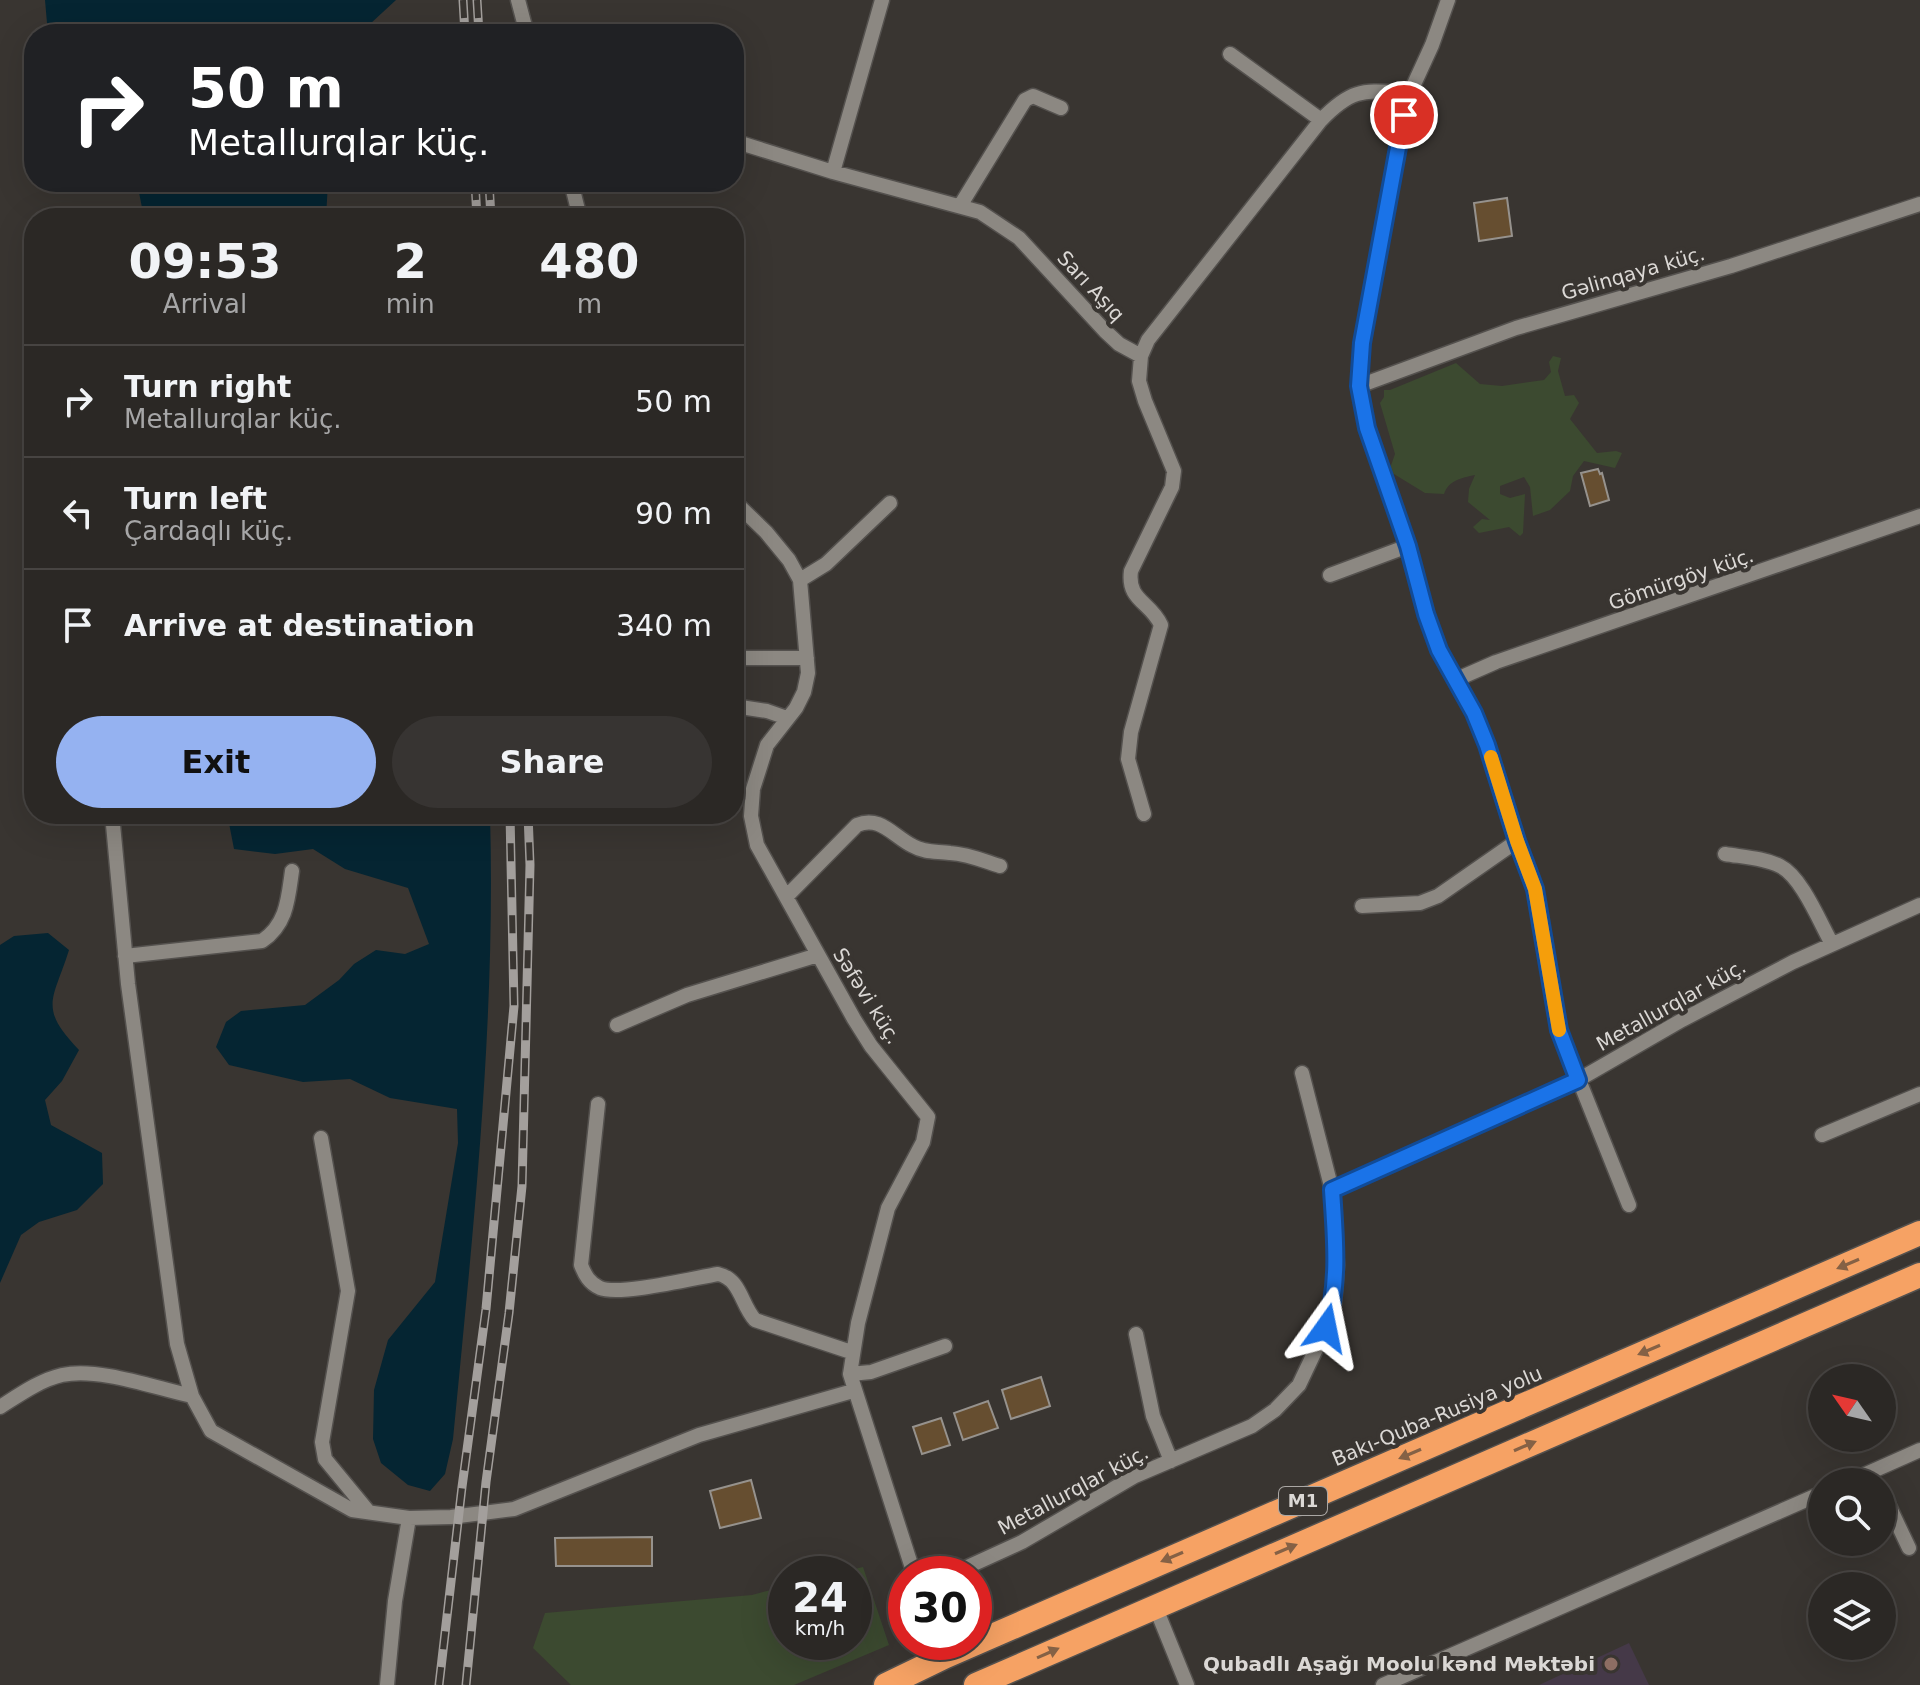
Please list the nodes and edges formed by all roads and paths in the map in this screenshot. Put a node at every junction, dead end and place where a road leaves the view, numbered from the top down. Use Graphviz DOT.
graph roads {
  1 [pos="518,0"];
  2 [pos="882,0"];
  3 [pos="1448,0"];
  4 [pos="524,24"];
  5 [pos="1230,54"];
  6 [pos="1410,93"];
  7 [pos="1061,108"];
  8 [pos="1321,120"];
  9 [pos="744,144"];
  10 [pos="833,172"];
  11 [pos="1920,204"];
  12 [pos="960,206"];
  13 [pos="1141,356"];
  14 [pos="1359,386"];
  15 [pos="890,503"];
  16 [pos="744,511"];
  17 [pos="1920,516"];
  18 [pos="1408,546"];
  19 [pos="1330,575"];
  20 [pos="800,580"];
  21 [pos="744,658"];
  22 [pos="807,658"];
  23 [pos="1455,680"];
  24 [pos="744,708"];
  25 [pos="787,718"];
  26 [pos="1144,814"];
  27 [pos="113,824"];
  28 [pos="1517,841"];
  29 [pos="1725,854"];
  30 [pos="1000,866"];
  31 [pos="292,871"];
  32 [pos="786,897"];
  33 [pos="1920,905"];
  34 [pos="1362,906"];
  35 [pos="1832,944"];
  36 [pos="818,955"];
  37 [pos="125,956"];
  38 [pos="617,1025"];
  39 [pos="1302,1073"];
  40 [pos="1578,1080"];
  41 [pos="1920,1094"];
  42 [pos="598,1104"];
  43 [pos="1822,1135"];
  44 [pos="321,1138"];
  45 [pos="1332,1190"];
  46 [pos="1629,1205"];
  47 [pos="1920,1233"];
  48 [pos="1920,1275"];
  49 [pos="1136,1334"];
  50 [pos="945,1346"];
  51 [pos="851,1352"];
  52 [pos="850,1374"];
  53 [pos="853,1391"];
  54 [pos="192,1396"];
  55 [pos="0,1407"];
  56 [pos="1920,1450"];
  57 [pos="1171,1461"];
  58 [pos="1890,1468"];
  59 [pos="1808,1499"];
  60 [pos="367,1510"];
  61 [pos="409,1518"];
  62 [pos="1896,1521"];
  63 [pos="1909,1548"];
  64 [pos="908,1556"];
  65 [pos="991,1556"];
  66 [pos="1155,1606"];
  67 [pos="992,1628"];
  68 [pos="926,1660"];
  69 [pos="387,1685"];
  70 [pos="886,1685"];
  71 [pos="976,1685"];
  72 [pos="1187,1685"];
  73 [pos="1383,1685"];
  1 -- 4 [label="street"];
  2 -- 10 [label="street"];
  3 -- 6 [label="street"];
  5 -- 8 [label="street"];
  6 -- 8 [label="street"];
  6 -- 14 [label="street"];
  7 -- 12 [label="street"];
  8 -- 13 [label="street"];
  9 -- 10 [label="street, Sarı Aşıq"];
  10 -- 12 [label="street, Sarı Aşıq"];
  11 -- 14 [label="street, Gəlinqaya küç."];
  12 -- 13 [label="street, Sarı Aşıq"];
  13 -- 26 [label="street"];
  14 -- 18 [label="street"];
  15 -- 20 [label="street"];
  16 -- 20 [label="street, Səfəvi küç."];
  17 -- 23 [label="street, Gömürgöy küç."];
  18 -- 19 [label="street"];
  18 -- 23 [label="street"];
  20 -- 22 [label="street, Səfəvi küç."];
  21 -- 22 [label="street"];
  22 -- 25 [label="street, Səfəvi küç."];
  23 -- 28 [label="street"];
  24 -- 25 [label="street"];
  25 -- 32 [label="street, Səfəvi küç."];
  27 -- 37 [label="street"];
  28 -- 34 [label="street"];
  28 -- 40 [label="street"];
  29 -- 35 [label="street"];
  30 -- 32 [label="street"];
  31 -- 37 [label="street"];
  32 -- 36 [label="street, Səfəvi küç."];
  33 -- 35 [label="street, Metallurqlar küç."];
  35 -- 40 [label="street, Metallurqlar küç."];
  36 -- 38 [label="street"];
  36 -- 51 [label="street, Səfəvi küç."];
  37 -- 54 [label="street"];
  39 -- 45 [label="street"];
  40 -- 45 [label="street, Metallurqlar küç."];
  40 -- 46 [label="street"];
  41 -- 43 [label="street"];
  42 -- 51 [label="street"];
  44 -- 60 [label="street"];
  45 -- 57 [label="street, Metallurqlar küç."];
  47 -- 67 [label="highway, Bakı-Quba-Rusiya yolu / M1, one-way"];
  66 -- 48 [label="highway, M1, one-way"];
  49 -- 57 [label="street"];
  50 -- 52 [label="street"];
  51 -- 52 [label="street, Səfəvi küç."];
  52 -- 53 [label="street, Səfəvi küç."];
  53 -- 61 [label="street"];
  53 -- 64 [label="street, Səfəvi küç."];
  54 -- 55 [label="street"];
  54 -- 60 [label="street"];
  56 -- 58 [label="street"];
  57 -- 65 [label="street, Metallurqlar küç."];
  59 -- 73 [label="street"];
  60 -- 61 [label="street"];
  61 -- 69 [label="street"];
  62 -- 63 [label="street"];
  71 -- 66 [label="highway, M1, one-way"];
  66 -- 72 [label="street"];
  68 -- 70 [label="highway, Bakı-Quba-Rusiya yolu / M1"];
}
